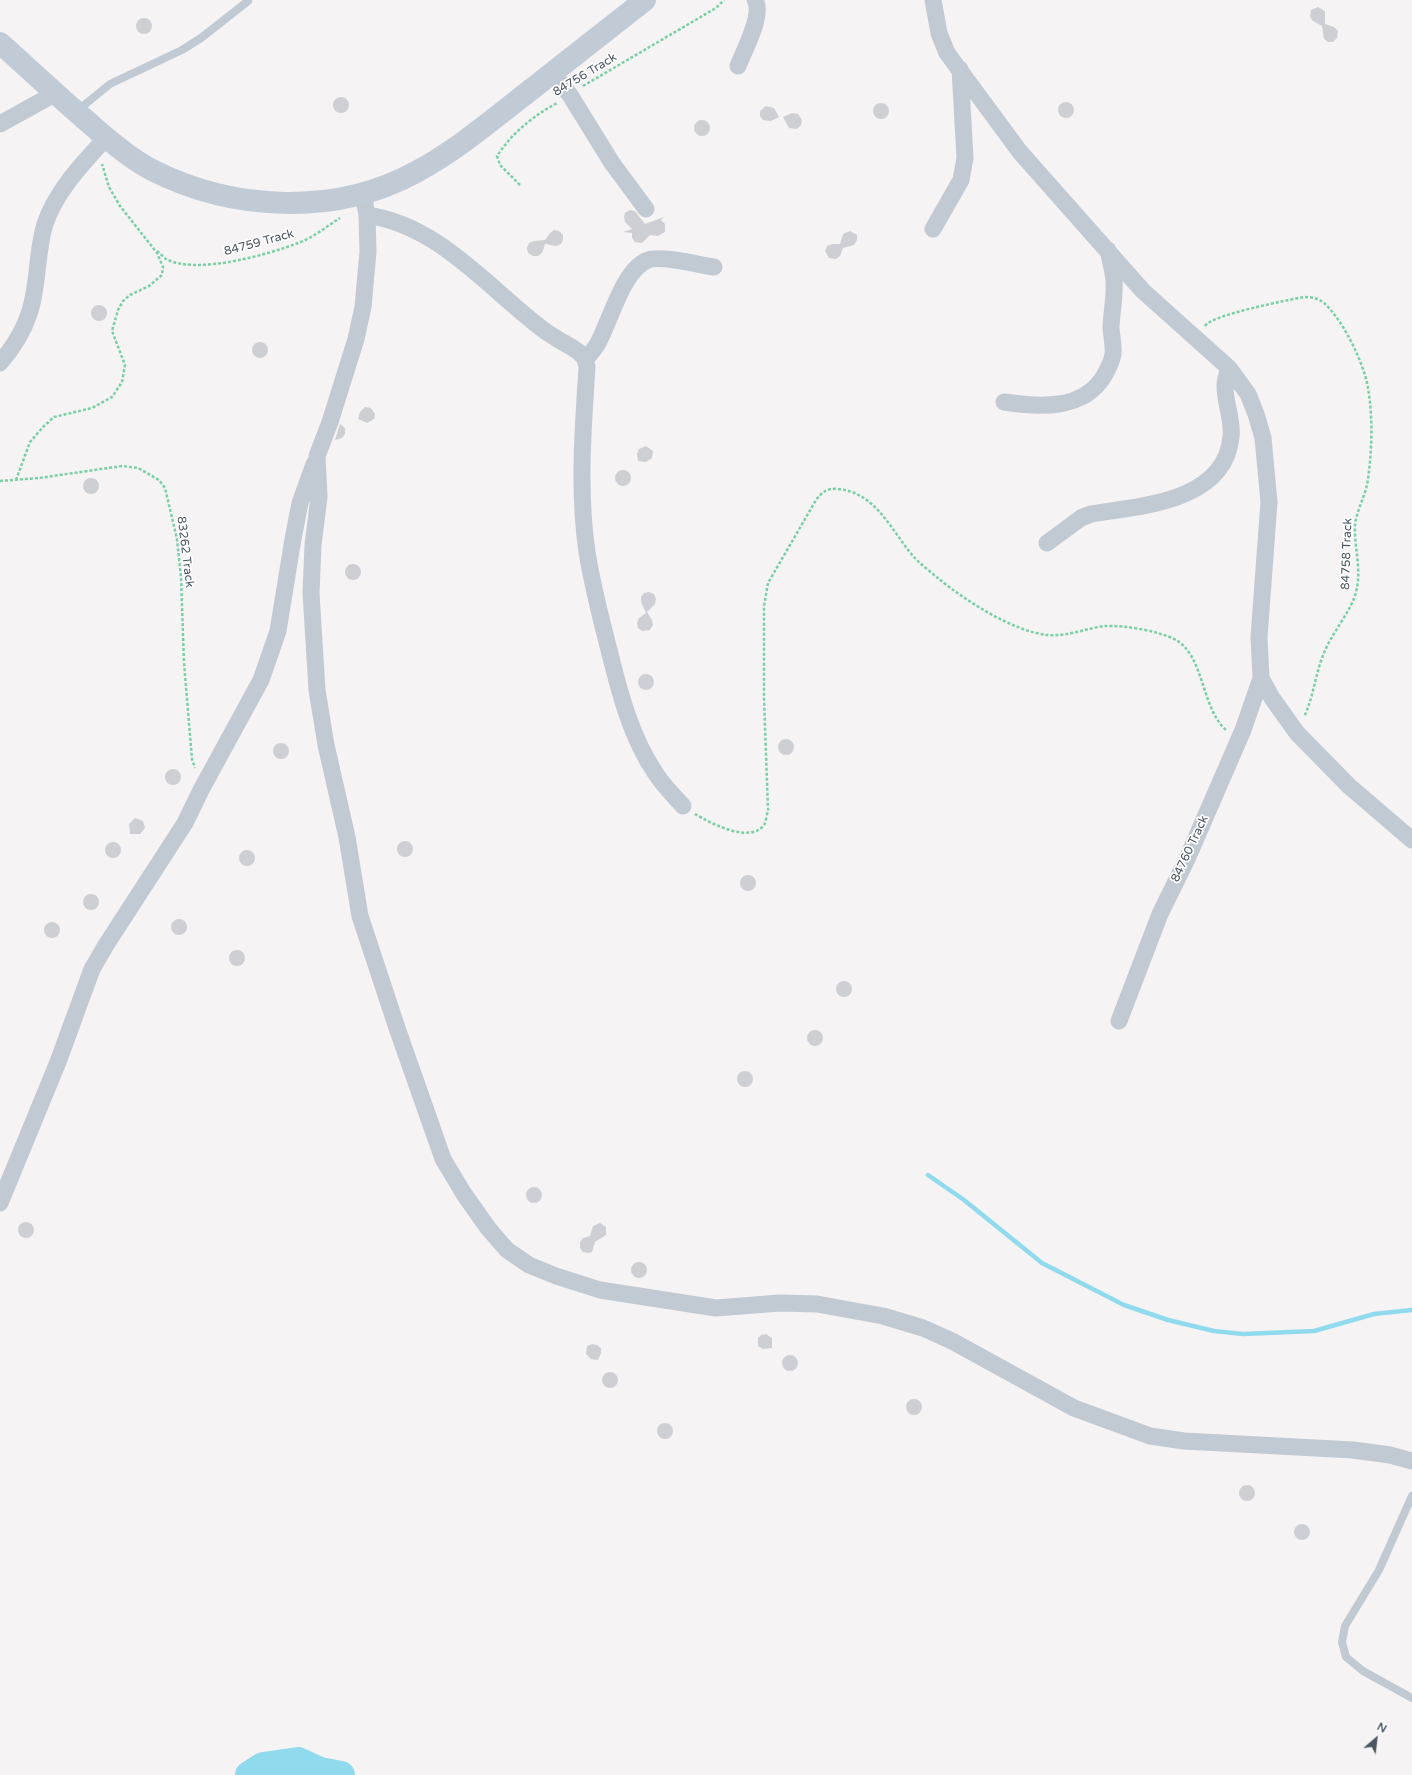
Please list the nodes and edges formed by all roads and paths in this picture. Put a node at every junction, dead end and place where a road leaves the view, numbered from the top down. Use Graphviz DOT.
graph roads {
  1 [pos="248,0"];
  2 [pos="645,0"];
  3 [pos="724,0"];
  4 [pos="755,0"];
  5 [pos="933,0"];
  6 [pos="0,43"];
  7 [pos="738,66"];
  8 [pos="960,70"];
  9 [pos="553,72"];
  10 [pos="56,93"];
  11 [pos="570,95"];
  12 [pos="76,112"];
  13 [pos="0,124"];
  14 [pos="100,144"];
  15 [pos="520,185"];
  16 [pos="365,203"];
  17 [pos="646,208"];
  18 [pos="933,229"];
  19 [pos="152,246"];
  20 [pos="1108,250"];
  21 [pos="714,267"];
  22 [pos="1197,341"];
  23 [pos="586,360"];
  24 [pos="0,364"];
  25 [pos="1229,368"];
  26 [pos="1004,402"];
  27 [pos="317,456"];
  28 [pos="16,480"];
  29 [pos="0,481"];
  30 [pos="1047,543"];
  31 [pos="1261,678"];
  32 [pos="1243,730"];
  33 [pos="1298,733"];
  34 [pos="201,790"];
  35 [pos="683,806"];
  36 [pos="1412,840"];
  37 [pos="1119,1020"];
  38 [pos="0,1203"];
  39 [pos="1412,1461"];
  40 [pos="1412,1496"];
  41 [pos="1412,1698"];
  1 -- 12 [label="lane"];
  2 -- 9 [label="street"];
  3 -- 11 [label="path, 84756 Track"];
  4 -- 7 [label="street"];
  5 -- 8 [label="street"];
  6 -- 10 [label="street"];
  8 -- 18 [label="street"];
  8 -- 20 [label="street"];
  9 -- 11 [label="street"];
  9 -- 16 [label="street"];
  10 -- 12 [label="street"];
  10 -- 13 [label="street"];
  11 -- 15 [label="path, 84756 Track"];
  11 -- 17 [label="street"];
  12 -- 14 [label="street"];
  14 -- 16 [label="street"];
  14 -- 19 [label="path, 84759 Track"];
  14 -- 24 [label="street"];
  16 -- 19 [label="path, 84759 Track"];
  16 -- 23 [label="street"];
  16 -- 27 [label="street"];
  19 -- 28 [label="path, 84759 Track"];
  20 -- 22 [label="street"];
  20 -- 26 [label="street"];
  21 -- 23 [label="street"];
  22 -- 25 [label="street"];
  22 -- 33 [label="path, 84758 Track"];
  23 -- 35 [label="street"];
  25 -- 30 [label="street"];
  25 -- 31 [label="street"];
  27 -- 34 [label="street"];
  27 -- 39 [label="street"];
  28 -- 29 [label="path, 83262 Track"];
  28 -- 34 [label="path, 83262 Track"];
  31 -- 32 [label="street, 84760 Track"];
  31 -- 33 [label="street"];
  32 -- 35 [label="path"];
  32 -- 37 [label="street, 84760 Track"];
  33 -- 36 [label="street"];
  34 -- 38 [label="street"];
  40 -- 41 [label="lane"];
}
